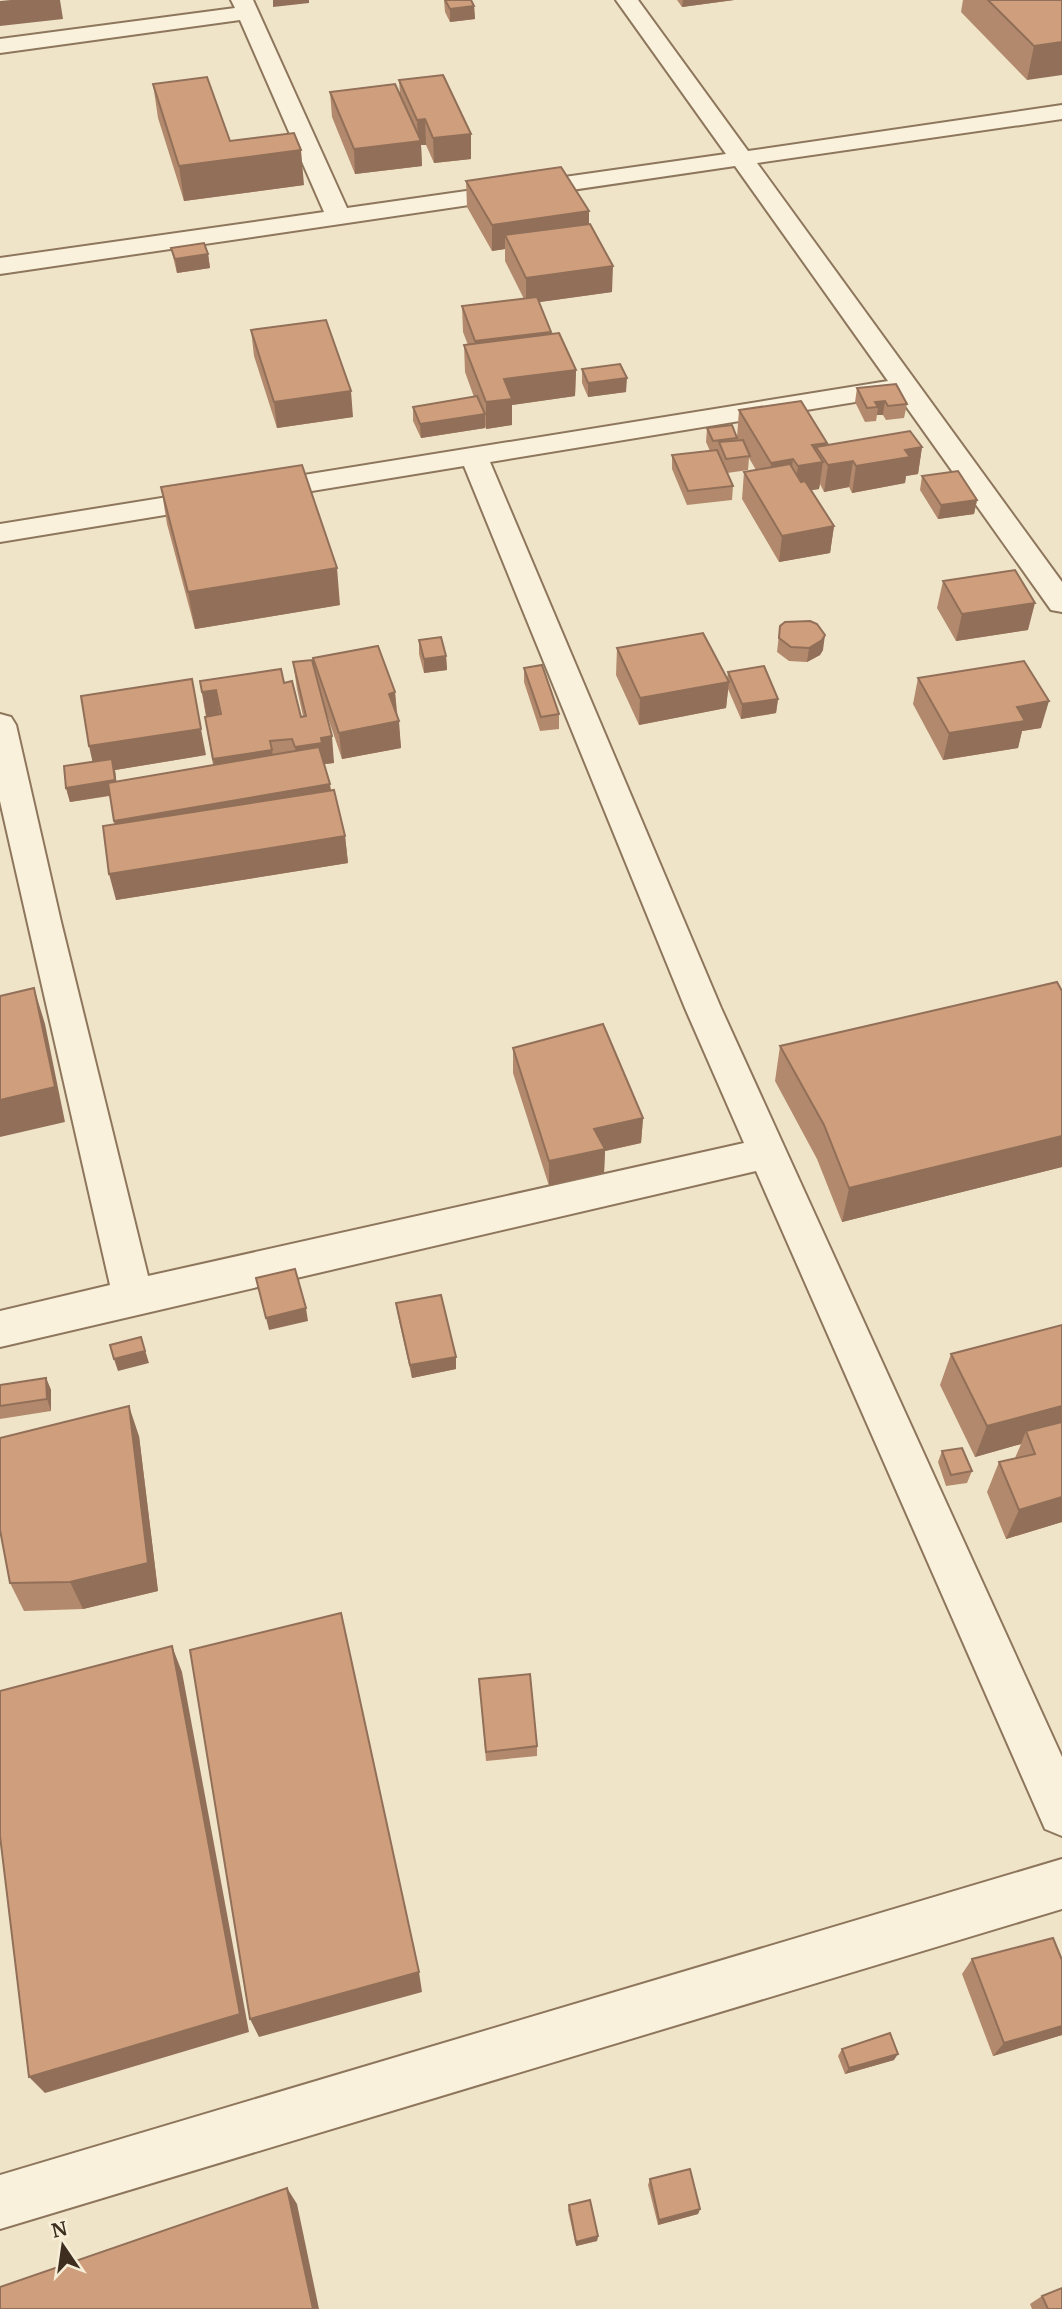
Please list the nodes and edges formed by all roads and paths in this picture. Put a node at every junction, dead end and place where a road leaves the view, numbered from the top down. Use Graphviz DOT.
graph roads {
  1 [pos="627,0"];
  2 [pos="245,6"];
  3 [pos="0,46"];
  4 [pos="1062,112"];
  5 [pos="740,157"];
  6 [pos="338,216"];
  7 [pos="0,266"];
  8 [pos="905,386"];
  9 [pos="474,456"];
  10 [pos="0,533"];
  11 [pos="1062,603"];
  12 [pos="0,725"];
  13 [pos="767,1153"];
  14 [pos="133,1297"];
  15 [pos="0,1329"];
  16 [pos="1062,1812"];
  17 [pos="1062,1884"];
  18 [pos="0,2202"];
  1 -- 5 [label="street"];
  2 -- 3 [label="street"];
  2 -- 6 [label="street"];
  4 -- 5 [label="street"];
  5 -- 6 [label="street"];
  5 -- 8 [label="street"];
  6 -- 7 [label="street"];
  8 -- 9 [label="street"];
  8 -- 11 [label="street"];
  9 -- 10 [label="street"];
  9 -- 13 [label="street"];
  12 -- 14 [label="street"];
  13 -- 14 [label="street"];
  13 -- 16 [label="street"];
  14 -- 15 [label="street"];
  17 -- 18 [label="street"];
}
